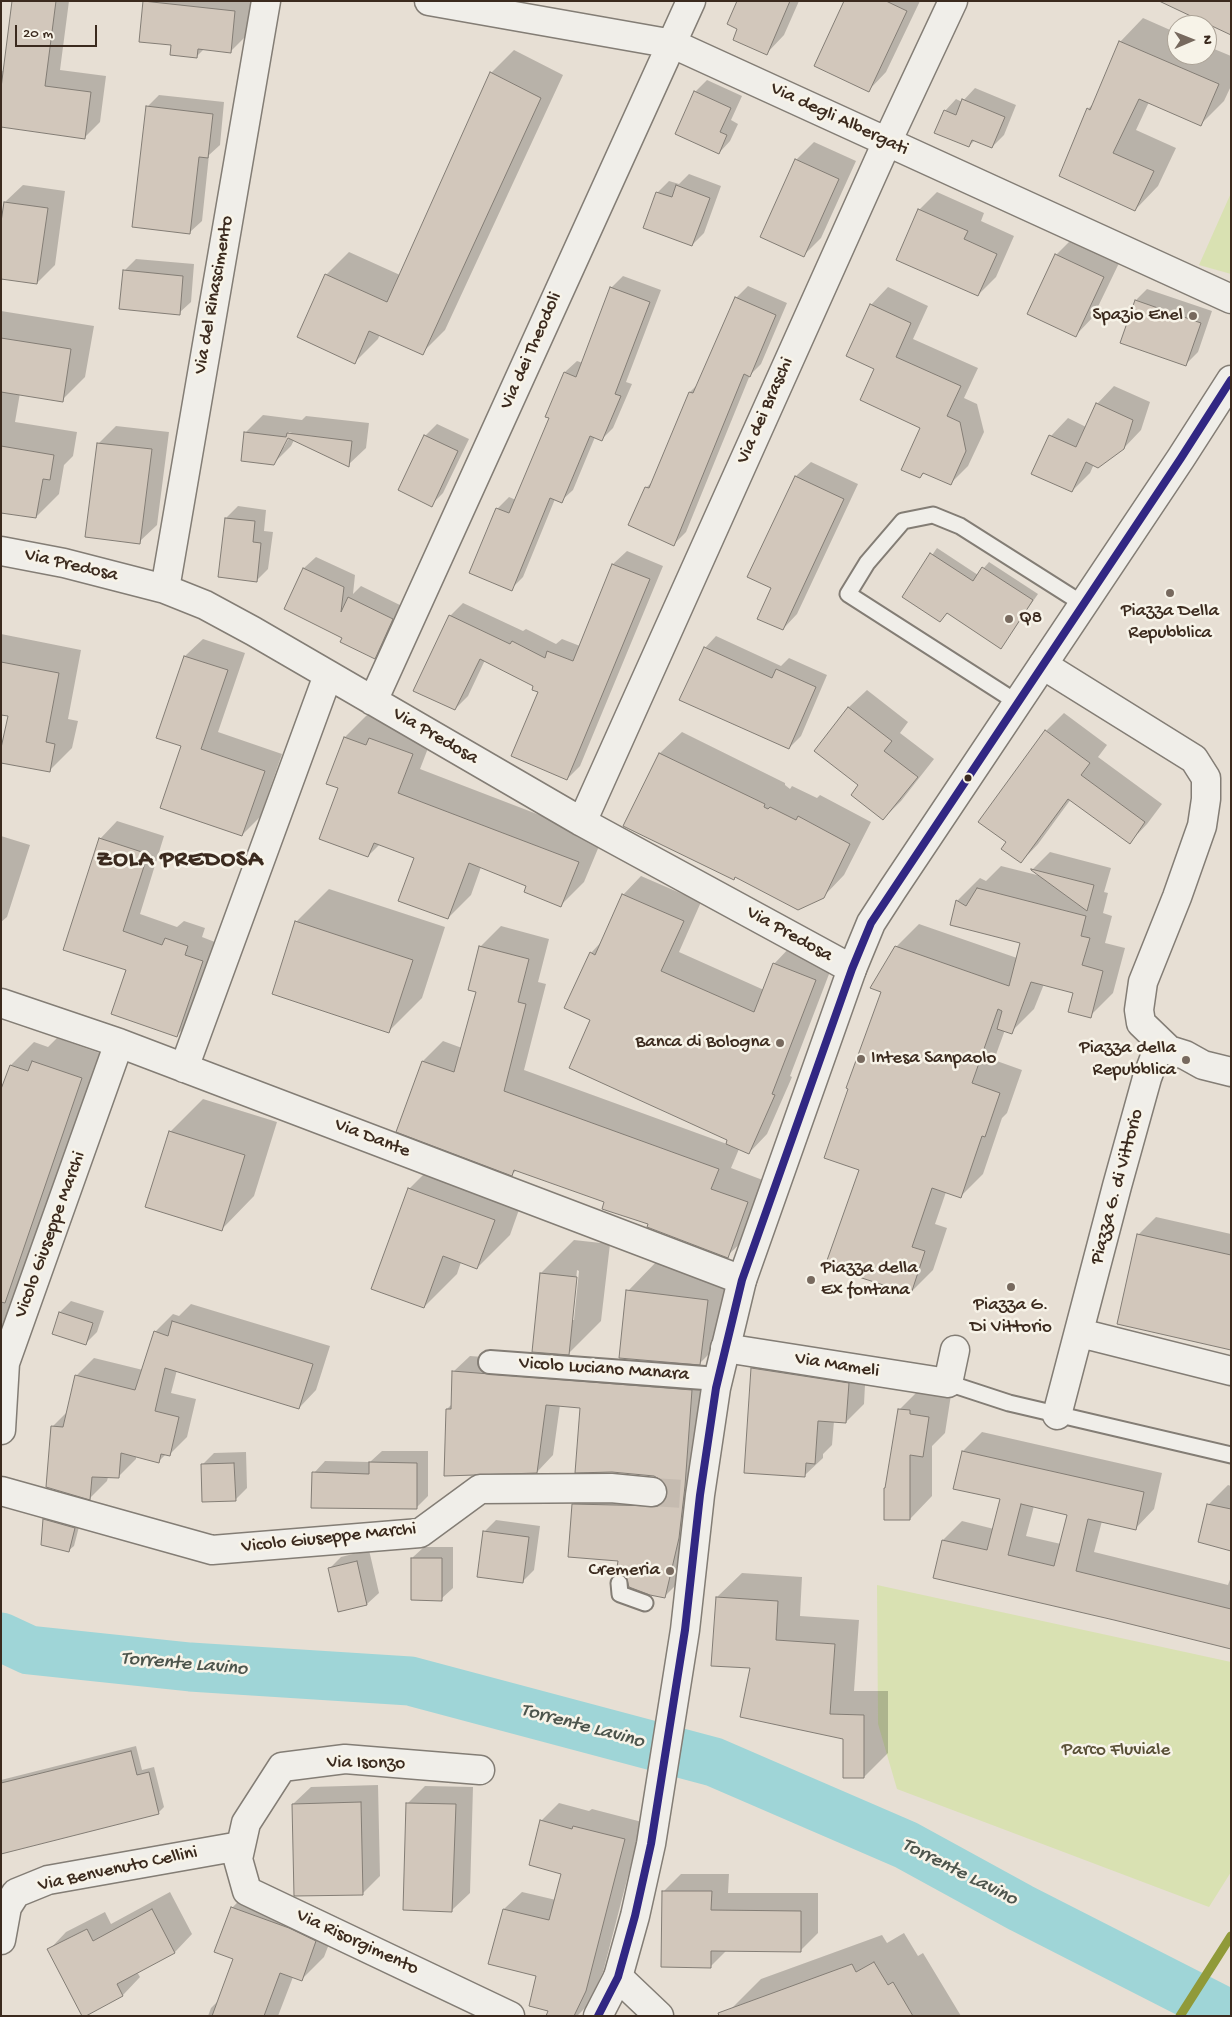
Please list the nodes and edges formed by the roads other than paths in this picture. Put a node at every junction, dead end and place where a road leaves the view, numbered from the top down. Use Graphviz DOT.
graph roads {
  1 [pos="266,1"];
  2 [pos="429,1"];
  3 [pos="691,1"];
  4 [pos="953,1"];
  5 [pos="672,44"];
  6 [pos="887,142"];
  7 [pos="1231,299"];
  8 [pos="1231,380"];
  9 [pos="1,551"];
  10 [pos="165,589"];
  11 [pos="1083,604"];
  12 [pos="1043,665"];
  13 [pos="328,675"];
  14 [pos="373,701"];
  15 [pos="1018,703"];
  16 [pos="582,822"];
  17 [pos="852,969"];
  18 [pos="1,1003"];
  19 [pos="119,1043"];
  20 [pos="1160,1043"];
  21 [pos="184,1068"];
  22 [pos="1231,1072"];
  23 [pos="742,1280"];
  24 [pos="1080,1333"];
  25 [pos="725,1348"];
  26 [pos="955,1350"];
  27 [pos="490,1362"];
  28 [pos="1231,1371"];
  29 [pos="718,1379"];
  30 [pos="948,1383"];
  31 [pos="1057,1415"];
  32 [pos="1,1430"];
  33 [pos="1231,1456"];
  34 [pos="1,1491"];
  35 [pos="652,1492"];
  36 [pos="619,1583"];
  37 [pos="645,1603"];
  38 [pos="480,1770"];
  39 [pos="240,1846"];
  40 [pos="1,1940"];
  41 [pos="618,1977"];
  42 [pos="510,2016"];
  43 [pos="598,2016"];
  44 [pos="659,2016"];
  1 -- 10 [label="street, Via del Rinascimento"];
  2 -- 5 [label="street, Via degli Albergati"];
  3 -- 5 [label="street, Via dei Theodoli"];
  4 -- 6 [label="street, Via dei Braschi"];
  5 -- 6 [label="street, Via degli Albergati"];
  5 -- 14 [label="street, Via dei Theodoli"];
  6 -- 7 [label="street, Via degli Albergati"];
  6 -- 16 [label="street, Via dei Braschi"];
  8 -- 11 [label="street"];
  9 -- 10 [label="street, Via Predosa"];
  10 -- 13 [label="street, Via Predosa"];
  11 -- 12 [label="street"];
  11 -- 15 [label="lane"];
  12 -- 15 [label="street"];
  12 -- 20 [label="street"];
  13 -- 14 [label="street, Via Predosa"];
  13 -- 21 [label="street"];
  14 -- 16 [label="street, Via Predosa"];
  15 -- 17 [label="street"];
  16 -- 17 [label="street, Via Predosa"];
  17 -- 23 [label="street"];
  18 -- 19 [label="street, Via Dante"];
  19 -- 21 [label="street, Via Dante"];
  19 -- 32 [label="street, Vicolo Giuseppe Marchi"];
  20 -- 22 [label="street"];
  20 -- 24 [label="street, Piazza G. di Vittorio"];
  21 -- 23 [label="street, Via Dante"];
  23 -- 25 [label="street"];
  24 -- 28 [label="street"];
  24 -- 31 [label="street, Piazza G. di Vittorio"];
  25 -- 29 [label="street"];
  25 -- 30 [label="street, Via Mameli"];
  26 -- 30 [label="street"];
  27 -- 29 [label="street, Vicolo Luciano Manara"];
  29 -- 41 [label="street"];
  30 -- 31 [label="lane"];
  31 -- 33 [label="lane"];
  34 -- 35 [label="street, Vicolo Giuseppe Marchi"];
  36 -- 37 [label="lane"];
  38 -- 39 [label="street, Via Isonzo"];
  39 -- 40 [label="street, Via Benvenuto Cellini"];
  39 -- 42 [label="street, Via Risorgimento"];
  41 -- 43 [label="street"];
  41 -- 44 [label="street"];
}
